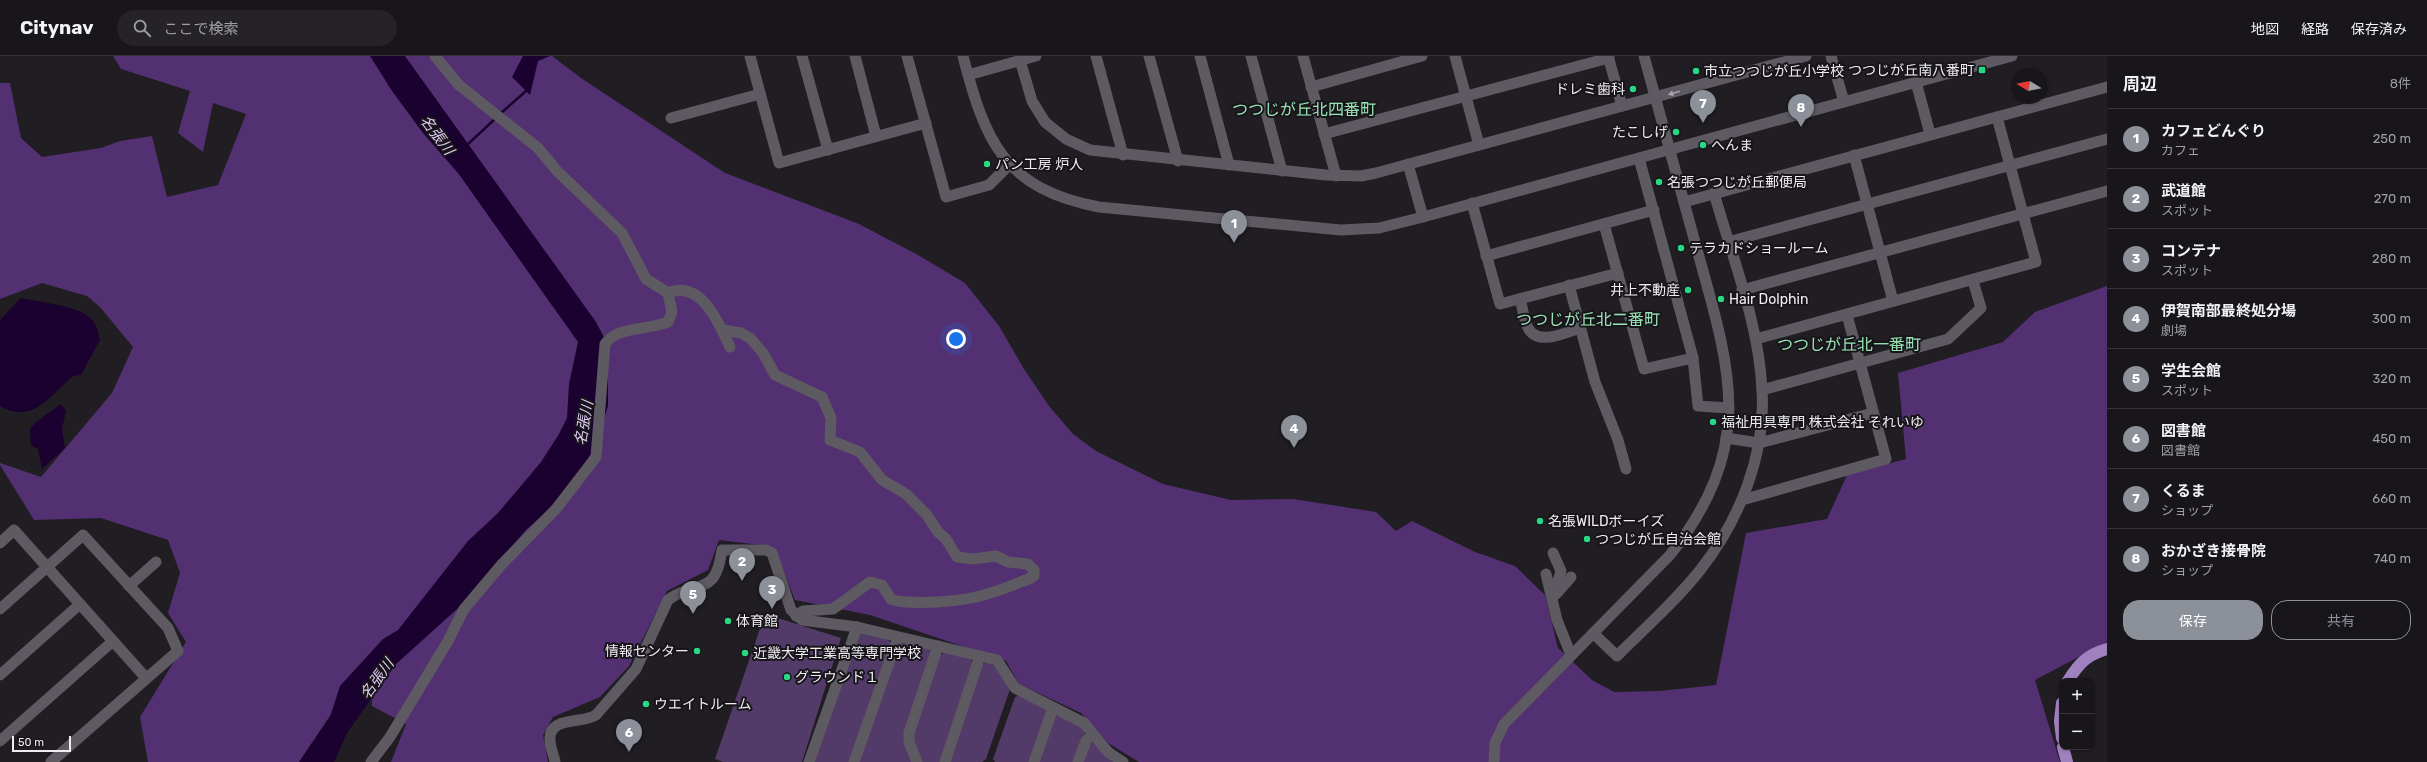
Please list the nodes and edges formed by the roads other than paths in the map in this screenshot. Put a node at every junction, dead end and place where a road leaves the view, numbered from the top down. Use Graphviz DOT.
graph roads {
  1 [pos="435,56"];
  2 [pos="750,56"];
  3 [pos="802,56"];
  4 [pos="854,56"];
  5 [pos="907,56"];
  6 [pos="963,56"];
  7 [pos="1036,56"];
  8 [pos="1096,56"];
  9 [pos="1149,56"];
  10 [pos="1200,56"];
  11 [pos="1251,56"];
  12 [pos="1303,56"];
  13 [pos="1422,56"];
  14 [pos="1455,56"];
  15 [pos="1644,56"];
  16 [pos="1806,56"];
  17 [pos="1831,56"];
  18 [pos="2012,56"];
  19 [pos="1609,57"];
  20 [pos="1020,60"];
  21 [pos="968,75"];
  22 [pos="1916,82"];
  23 [pos="2107,86"];
  24 [pos="1311,87"];
  25 [pos="760,94"];
  26 [pos="1466,96"];
  27 [pos="1655,98"];
  28 [pos="1844,102"];
  29 [pos="1622,106"];
  30 [pos="1997,117"];
  31 [pos="671,118"];
  32 [pos="926,123"];
  33 [pos="1324,134"];
  34 [pos="1930,134"];
  35 [pos="876,136"];
  36 [pos="2107,139"];
  37 [pos="1479,145"];
  38 [pos="828,150"];
  39 [pos="1670,150"];
  40 [pos="1123,155"];
  41 [pos="1854,155"];
  42 [pos="1639,158"];
  43 [pos="1178,161"];
  44 [pos="1010,164"];
  45 [pos="1408,164"];
  46 [pos="1229,165"];
  47 [pos="2011,165"];
  48 [pos="1282,171"];
  49 [pos="1336,176"];
  50 [pos="2107,191"];
  51 [pos="1714,193"];
  52 [pos="1684,202"];
  53 [pos="1472,203"];
  54 [pos="1868,204"];
  55 [pos="1654,210"];
  56 [pos="2024,214"];
  57 [pos="1423,217"];
  58 [pos="1604,224"];
  59 [pos="1728,242"];
  60 [pos="1881,252"];
  61 [pos="1486,256"];
  62 [pos="1618,273"];
  63 [pos="1973,281"];
  64 [pos="1569,286"];
  65 [pos="1742,290"];
  66 [pos="668,293"];
  67 [pos="1520,299"];
  68 [pos="1893,301"];
  69 [pos="1847,315"];
  70 [pos="1580,328"];
  71 [pos="722,330"];
  72 [pos="1756,339"];
  73 [pos="730,347"];
  74 [pos="1693,358"];
  75 [pos="1860,363"];
  76 [pos="1762,390"];
  77 [pos="1730,408"];
  78 [pos="1873,413"];
  79 [pos="1726,438"];
  80 [pos="1759,443"];
  81 [pos="1626,469"];
  82 [pos="1742,500"];
  83 [pos="0,543"];
  84 [pos="1553,552"];
  85 [pos="156,562"];
  86 [pos="47,567"];
  87 [pos="1546,574"];
  88 [pos="1571,577"];
  89 [pos="129,586"];
  90 [pos="1553,597"];
  91 [pos="80,604"];
  92 [pos="0,609"];
  93 [pos="796,616"];
  94 [pos="856,627"];
  95 [pos="1593,633"];
  96 [pos="898,637"];
  97 [pos="113,641"];
  98 [pos="938,646"];
  99 [pos="2107,649"];
  100 [pos="1571,655"];
  101 [pos="980,656"];
  102 [pos="0,675"];
  103 [pos="146,678"];
  104 [pos="2070,678"];
  105 [pos="1053,708"];
  106 [pos="1092,734"];
  107 [pos="0,741"];
  108 [pos="2065,750"];
  109 [pos="52,762"];
  110 [pos="371,762"];
  111 [pos="556,762"];
  112 [pos="809,762"];
  113 [pos="854,762"];
  114 [pos="917,762"];
  115 [pos="946,762"];
  116 [pos="1034,762"];
  117 [pos="1078,762"];
  118 [pos="1123,762"];
  119 [pos="1494,762"];
  120 [pos="2067,762"];
  1 -- 66 [label="street"];
  2 -- 25 [label="street"];
  3 -- 38 [label="street"];
  4 -- 35 [label="street"];
  5 -- 32 [label="street"];
  6 -- 21 [label="street"];
  7 -- 20 [label="street"];
  8 -- 40 [label="street"];
  9 -- 43 [label="street"];
  10 -- 46 [label="street"];
  11 -- 48 [label="street"];
  12 -- 24 [label="street"];
  13 -- 24 [label="street"];
  14 -- 26 [label="street"];
  15 -- 27 [label="street"];
  16 -- 27 [label="street, one-way"];
  17 -- 28 [label="street"];
  18 -- 22 [label="street"];
  19 -- 26 [label="street"];
  19 -- 29 [label="street"];
  20 -- 21 [label="street"];
  20 -- 40 [label="street"];
  21 -- 44 [label="street"];
  22 -- 28 [label="street"];
  22 -- 34 [label="street"];
  23 -- 30 [label="street"];
  24 -- 33 [label="street"];
  25 -- 31 [label="street"];
  25 -- 38 [label="street"];
  26 -- 33 [label="street"];
  26 -- 37 [label="street"];
  27 -- 29 [label="street"];
  27 -- 39 [label="street"];
  28 -- 39 [label="street"];
  29 -- 37 [label="street"];
  30 -- 34 [label="street"];
  30 -- 47 [label="street"];
  32 -- 35 [label="street"];
  32 -- 44 [label="street"];
  33 -- 49 [label="street"];
  34 -- 41 [label="street"];
  35 -- 38 [label="street"];
  36 -- 47 [label="street"];
  37 -- 45 [label="street"];
  39 -- 42 [label="street"];
  39 -- 52 [label="street"];
  40 -- 43 [label="street"];
  41 -- 51 [label="street"];
  41 -- 54 [label="street"];
  42 -- 53 [label="street"];
  42 -- 55 [label="street"];
  43 -- 46 [label="street"];
  44 -- 57 [label="street"];
  45 -- 49 [label="street"];
  45 -- 57 [label="street"];
  46 -- 48 [label="street"];
  47 -- 54 [label="street"];
  47 -- 56 [label="street"];
  48 -- 49 [label="street"];
  50 -- 56 [label="street"];
  51 -- 52 [label="street"];
  51 -- 59 [label="street"];
  52 -- 77 [label="street"];
  53 -- 57 [label="street"];
  53 -- 61 [label="street"];
  54 -- 59 [label="street"];
  54 -- 60 [label="street"];
  55 -- 58 [label="street"];
  55 -- 74 [label="street"];
  56 -- 60 [label="street"];
  56 -- 63 [label="street"];
  58 -- 61 [label="street"];
  58 -- 62 [label="street"];
  59 -- 65 [label="street"];
  60 -- 65 [label="street"];
  60 -- 68 [label="street"];
  61 -- 67 [label="street"];
  62 -- 64 [label="street"];
  62 -- 74 [label="street"];
  63 -- 68 [label="street"];
  63 -- 75 [label="street"];
  64 -- 67 [label="street"];
  64 -- 70 [label="street"];
  65 -- 72 [label="street"];
  66 -- 71 [label="street"];
  66 -- 110 [label="street"];
  67 -- 70 [label="street"];
  68 -- 69 [label="street"];
  69 -- 72 [label="street"];
  69 -- 75 [label="street"];
  70 -- 81 [label="street"];
  71 -- 73 [label="street"];
  71 -- 93 [label="street"];
  72 -- 76 [label="street"];
  74 -- 77 [label="street"];
  75 -- 76 [label="street"];
  75 -- 78 [label="street"];
  76 -- 80 [label="street"];
  77 -- 79 [label="street"];
  78 -- 80 [label="street"];
  78 -- 82 [label="street"];
  79 -- 80 [label="street"];
  79 -- 95 [label="street"];
  80 -- 82 [label="street"];
  82 -- 95 [label="street"];
  83 -- 86 [label="street"];
  84 -- 90 [label="street"];
  85 -- 89 [label="street"];
  86 -- 89 [label="street"];
  86 -- 91 [label="street"];
  86 -- 92 [label="street"];
  87 -- 90 [label="street"];
  88 -- 90 [label="street"];
  89 -- 103 [label="street"];
  90 -- 100 [label="street"];
  91 -- 97 [label="street"];
  91 -- 102 [label="street"];
  93 -- 94 [label="street"];
  93 -- 111 [label="street"];
  94 -- 96 [label="street"];
  94 -- 112 [label="street"];
  95 -- 100 [label="street"];
  96 -- 98 [label="street"];
  96 -- 113 [label="street"];
  97 -- 103 [label="street"];
  97 -- 107 [label="street"];
  98 -- 101 [label="street"];
  98 -- 114 [label="street"];
  99 -- 104 [label="main road"];
  100 -- 119 [label="street"];
  101 -- 105 [label="street"];
  101 -- 115 [label="street"];
  103 -- 109 [label="street"];
  105 -- 106 [label="street"];
  105 -- 116 [label="street"];
  106 -- 117 [label="street"];
  106 -- 118 [label="street"];
  108 -- 120 [label="main road"];
}
